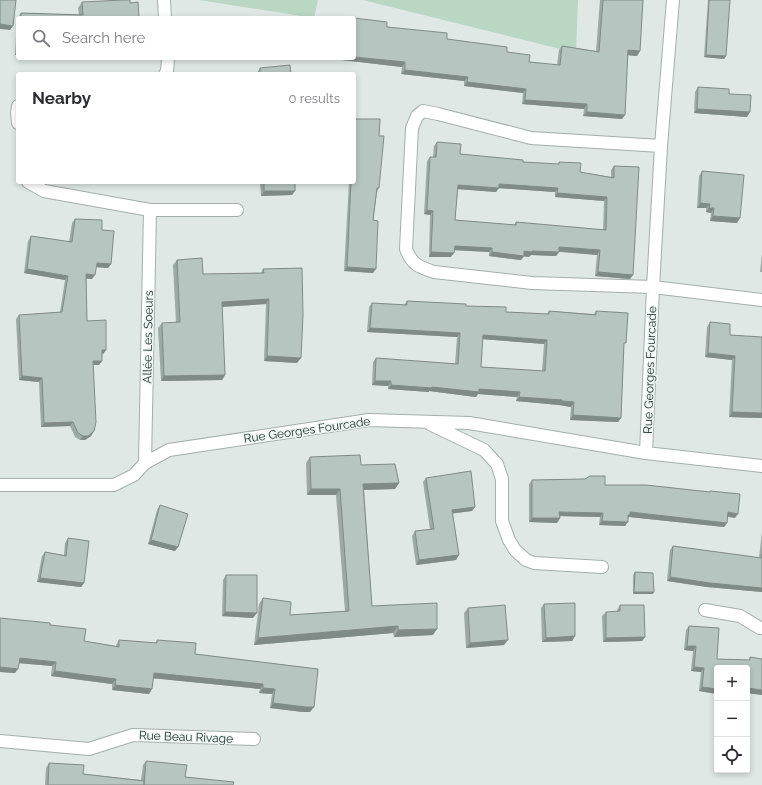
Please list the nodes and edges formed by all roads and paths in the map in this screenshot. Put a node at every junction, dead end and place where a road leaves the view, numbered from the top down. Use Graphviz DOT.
graph roads {
  1 [pos="164,0"];
  2 [pos="673,0"];
  3 [pos="165,16"];
  4 [pos="168,60"];
  5 [pos="167,72"];
  6 [pos="661,146"];
  7 [pos="32,184"];
  8 [pos="150,210"];
  9 [pos="237,210"];
  10 [pos="653,287"];
  11 [pos="762,300"];
  12 [pos="425,422"];
  13 [pos="646,453"];
  14 [pos="145,463"];
  15 [pos="762,466"];
  16 [pos="0,485"];
  17 [pos="602,567"];
  18 [pos="705,610"];
  19 [pos="762,628"];
  20 [pos="254,739"];
  21 [pos="0,741"];
  1 -- 3 [label="street"];
  2 -- 6 [label="street, Rue Georges Fourcade"];
  4 -- 5 [label="street"];
  6 -- 10 [label="street, Rue Georges Fourcade"];
  6 -- 10 [label="street"];
  7 -- 8 [label="street"];
  8 -- 9 [label="street"];
  8 -- 14 [label="street, Allée Les Soeurs"];
  10 -- 11 [label="street"];
  10 -- 13 [label="street, Rue Georges Fourcade"];
  12 -- 13 [label="street, Rue Georges Fourcade"];
  12 -- 14 [label="street, Rue Georges Fourcade"];
  12 -- 17 [label="street"];
  13 -- 15 [label="street, Rue Georges Fourcade"];
  14 -- 16 [label="street, Rue Georges Fourcade"];
  18 -- 19 [label="street"];
  20 -- 21 [label="street, Rue Beau Rivage"];
}
